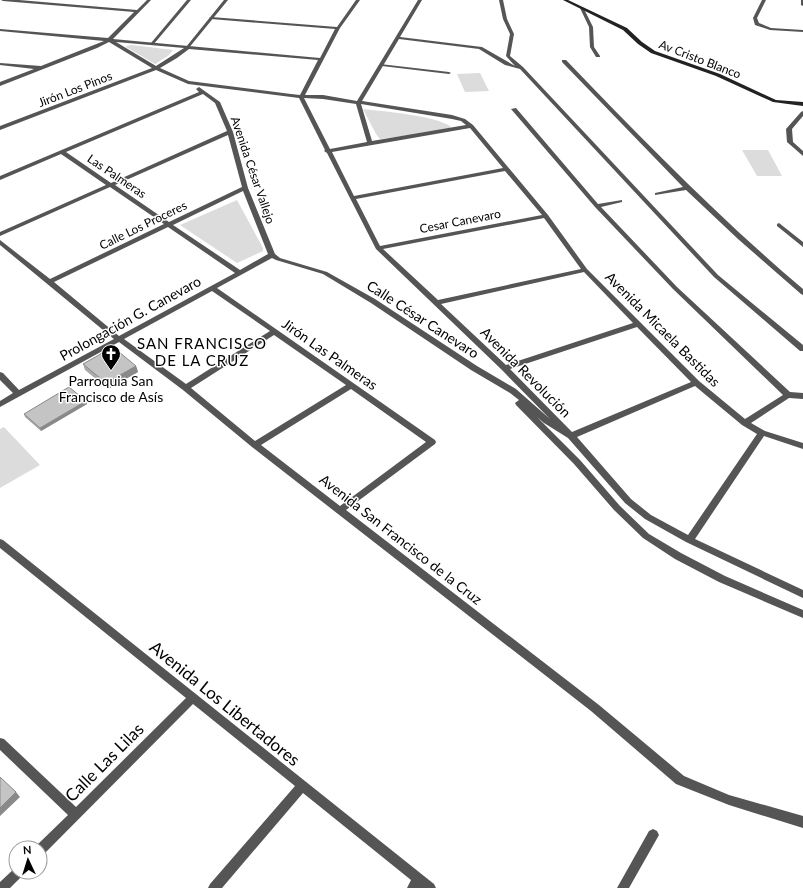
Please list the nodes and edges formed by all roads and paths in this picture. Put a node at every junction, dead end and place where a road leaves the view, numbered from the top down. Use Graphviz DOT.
graph roads {
  1 [pos="3,0"];
  2 [pos="149,0"];
  3 [pos="189,0"];
  4 [pos="226,0"];
  5 [pos="351,0"];
  6 [pos="358,0"];
  7 [pos="420,0"];
  8 [pos="501,0"];
  9 [pos="565,0"];
  10 [pos="764,0"];
  11 [pos="803,0"];
  12 [pos="803,5"];
  13 [pos="582,9"];
  14 [pos="138,11"];
  15 [pos="211,18"];
  16 [pos="338,28"];
  17 [pos="0,30"];
  18 [pos="803,31"];
  19 [pos="398,38"];
  20 [pos="109,40"];
  21 [pos="152,44"];
  22 [pos="188,48"];
  23 [pos="598,56"];
  24 [pos="320,59"];
  25 [pos="564,61"];
  26 [pos="0,64"];
  27 [pos="382,65"];
  28 [pos="44,68"];
  29 [pos="156,68"];
  30 [pos="521,68"];
  31 [pos="449,73"];
  32 [pos="188,82"];
  33 [pos="0,84"];
  34 [pos="203,92"];
  35 [pos="300,97"];
  36 [pos="358,103"];
  37 [pos="803,104"];
  38 [pos="514,109"];
  39 [pos="803,113"];
  40 [pos="471,126"];
  41 [pos="0,128"];
  42 [pos="230,132"];
  43 [pos="370,143"];
  44 [pos="328,151"];
  45 [pos="62,152"];
  46 [pos="803,154"];
  47 [pos="506,169"];
  48 [pos="0,178"];
  49 [pos="110,184"];
  50 [pos="245,188"];
  51 [pos="688,188"];
  52 [pos="657,194"];
  53 [pos="352,198"];
  54 [pos="620,201"];
  55 [pos="597,206"];
  56 [pos="546,216"];
  57 [pos="169,225"];
  58 [pos="779,225"];
  59 [pos="0,234"];
  60 [pos="0,242"];
  61 [pos="803,245"];
  62 [pos="378,248"];
  63 [pos="272,255"];
  64 [pos="585,270"];
  65 [pos="240,273"];
  66 [pos="49,282"];
  67 [pos="213,288"];
  68 [pos="803,293"];
  69 [pos="436,303"];
  70 [pos="639,324"];
  71 [pos="275,331"];
  72 [pos="119,339"];
  73 [pos="803,349"];
  74 [pos="505,368"];
  75 [pos="0,375"];
  76 [pos="495,380"];
  77 [pos="696,383"];
  78 [pos="352,385"];
  79 [pos="186,388"];
  80 [pos="18,394"];
  81 [pos="788,395"];
  82 [pos="803,396"];
  83 [pos="0,404"];
  84 [pos="745,423"];
  85 [pos="762,432"];
  86 [pos="571,436"];
  87 [pos="255,445"];
  88 [pos="803,446"];
  89 [pos="340,510"];
  90 [pos="689,540"];
  91 [pos="0,543"];
  92 [pos="803,594"];
  93 [pos="803,614"];
  94 [pos="193,698"];
  95 [pos="0,743"];
  96 [pos="302,786"];
  97 [pos="76,814"];
  98 [pos="803,822"];
  99 [pos="653,835"];
  100 [pos="48,842"];
  101 [pos="10,880"];
  102 [pos="416,884"];
  103 [pos="2,888"];
  104 [pos="214,888"];
  105 [pos="430,888"];
  106 [pos="623,888"];
  1 -- 14 [label="street"];
  2 -- 14 [label="street"];
  3 -- 21 [label="lane"];
  4 -- 15 [label="lane"];
  5 -- 6 [label="street"];
  6 -- 16 [label="street"];
  7 -- 19 [label="street"];
  8 -- 30 [label="street"];
  9 -- 13 [label="street, Av Cristo Blanco"];
  10 -- 18 [label="street"];
  11 -- 12 [label="street"];
  13 -- 23 [label="street"];
  13 -- 37 [label="street, Av Cristo Blanco"];
  14 -- 20 [label="street"];
  15 -- 16 [label="street"];
  15 -- 22 [label="lane"];
  16 -- 24 [label="street"];
  17 -- 20 [label="street"];
  19 -- 27 [label="street"];
  19 -- 30 [label="street"];
  20 -- 21 [label="street"];
  20 -- 28 [label="street"];
  20 -- 29 [label="street"];
  21 -- 22 [label="street"];
  22 -- 24 [label="street"];
  22 -- 29 [label="street, Jirón Los Pinos"];
  24 -- 35 [label="street"];
  25 -- 51 [label="street"];
  26 -- 28 [label="street"];
  27 -- 31 [label="lane"];
  27 -- 36 [label="street"];
  28 -- 33 [label="street"];
  29 -- 32 [label="street"];
  29 -- 41 [label="street, Jirón Los Pinos"];
  30 -- 73 [label="street"];
  32 -- 34 [label="street, Avenida César Vallejo"];
  32 -- 35 [label="street"];
  34 -- 42 [label="street, Avenida César Vallejo"];
  34 -- 45 [label="street"];
  35 -- 36 [label="street"];
  35 -- 44 [label="street, Avenida Revolución"];
  36 -- 40 [label="street"];
  36 -- 43 [label="street"];
  38 -- 55 [label="street"];
  39 -- 46 [label="street"];
  40 -- 43 [label="street"];
  40 -- 47 [label="street, Avenida Micaela Bastidas"];
  42 -- 49 [label="street"];
  42 -- 50 [label="street, Avenida César Vallejo"];
  43 -- 44 [label="street"];
  44 -- 53 [label="street, Avenida Revolución"];
  45 -- 48 [label="street"];
  45 -- 49 [label="street, Las Palmeras"];
  47 -- 53 [label="street"];
  47 -- 56 [label="street, Avenida Micaela Bastidas"];
  49 -- 57 [label="street, Las Palmeras"];
  49 -- 59 [label="street"];
  50 -- 57 [label="street, Calle Los Proceres"];
  50 -- 63 [label="street, Avenida César Vallejo"];
  51 -- 52 [label="street"];
  51 -- 68 [label="street"];
  53 -- 62 [label="street, Avenida Revolución"];
  54 -- 55 [label="street"];
  55 -- 81 [label="street"];
  56 -- 62 [label="street, Cesar Canevaro"];
  56 -- 64 [label="street, Avenida Micaela Bastidas"];
  57 -- 65 [label="street, Las Palmeras"];
  57 -- 66 [label="street, Calle Los Proceres"];
  58 -- 61 [label="street"];
  60 -- 66 [label="street, Avenida San Francisco de la Cruz"];
  62 -- 69 [label="street, Avenida Revolución"];
  63 -- 65 [label="street, Prolongación G. Canevaro"];
  63 -- 76 [label="street, Calle César Canevaro"];
  64 -- 69 [label="street"];
  64 -- 70 [label="street, Avenida Micaela Bastidas"];
  65 -- 67 [label="street, Prolongación G. Canevaro"];
  66 -- 72 [label="street, Avenida San Francisco de la Cruz"];
  67 -- 71 [label="street, Jirón Las Palmeras"];
  67 -- 72 [label="street, Prolongación G. Canevaro"];
  69 -- 74 [label="street, Avenida Revolución"];
  70 -- 74 [label="street"];
  70 -- 77 [label="street, Avenida Micaela Bastidas"];
  71 -- 78 [label="street, Jirón Las Palmeras"];
  71 -- 79 [label="street"];
  72 -- 79 [label="street, Avenida San Francisco de la Cruz"];
  72 -- 80 [label="street, Prolongación G. Canevaro"];
  74 -- 86 [label="street, Avenida Revolución"];
  75 -- 80 [label="street"];
  76 -- 86 [label="street, Calle César Canevaro"];
  76 -- 93 [label="street"];
  77 -- 84 [label="street, Avenida Micaela Bastidas"];
  77 -- 86 [label="street"];
  78 -- 87 [label="street"];
  78 -- 89 [label="street, Jirón Las Palmeras"];
  79 -- 87 [label="street, Avenida San Francisco de la Cruz"];
  80 -- 83 [label="street, Prolongación G. Canevaro"];
  81 -- 82 [label="street"];
  81 -- 84 [label="street"];
  84 -- 85 [label="street, Avenida Micaela Bastidas"];
  85 -- 88 [label="street, Avenida Micaela Bastidas"];
  85 -- 90 [label="street"];
  86 -- 90 [label="street, Avenida Revolución"];
  87 -- 89 [label="street, Avenida San Francisco de la Cruz"];
  89 -- 98 [label="street, Avenida San Francisco de la Cruz"];
  90 -- 92 [label="street, Avenida Revolución"];
  91 -- 94 [label="street, Avenida Los Libertadores"];
  94 -- 96 [label="street, Avenida Los Libertadores"];
  94 -- 97 [label="street, Calle Las Lilas"];
  95 -- 97 [label="street"];
  96 -- 102 [label="street, Avenida Los Libertadores"];
  96 -- 104 [label="street"];
  97 -- 100 [label="street, Calle Las Lilas"];
  99 -- 106 [label="street"];
  101 -- 103 [label="street"];
  102 -- 105 [label="street, Avenida Los Libertadores"];
}
